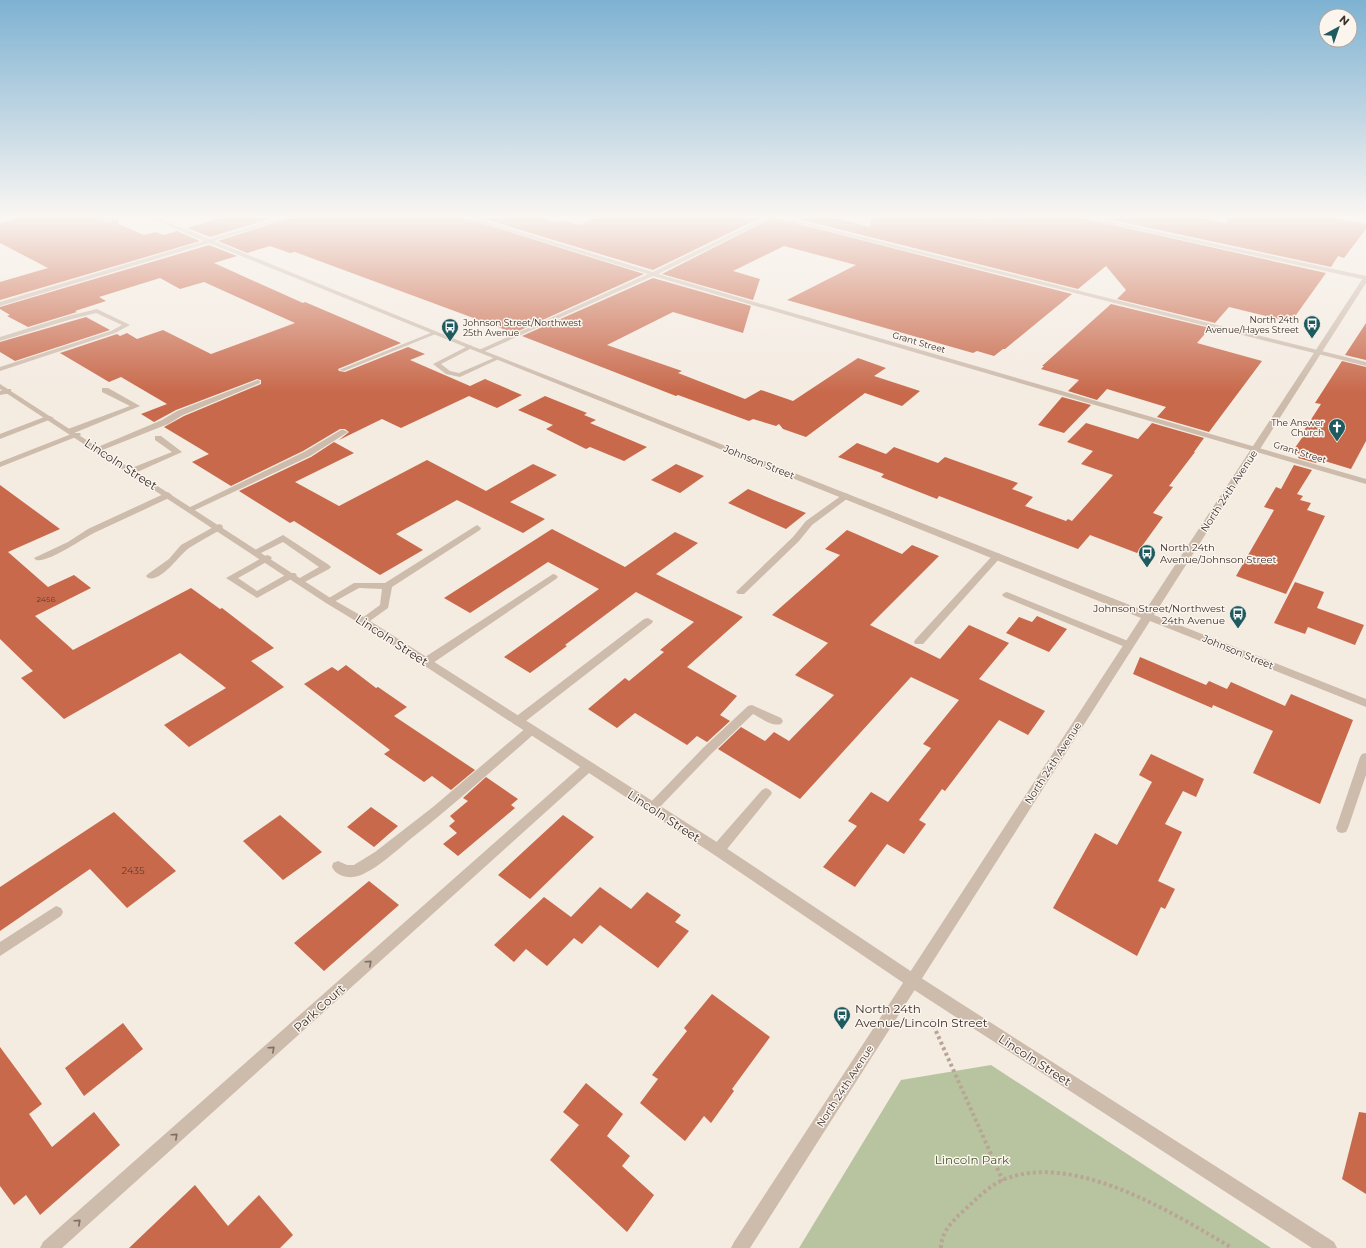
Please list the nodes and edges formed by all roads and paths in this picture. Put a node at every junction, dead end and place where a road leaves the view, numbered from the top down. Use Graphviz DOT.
graph roads {
  1 [pos="92,276"];
  2 [pos="295,276"];
  3 [pos="648,276"];
  4 [pos="661,276"];
  5 [pos="1013,276"];
  6 [pos="1366,278"];
  7 [pos="0,304"];
  8 [pos="435,333"];
  9 [pos="0,339"];
  10 [pos="470,347"];
  11 [pos="481,351"];
  12 [pos="1318,352"];
  13 [pos="498,358"];
  14 [pos="1366,364"];
  15 [pos="0,369"];
  16 [pos="342,370"];
  17 [pos="258,382"];
  18 [pos="3,390"];
  19 [pos="105,390"];
  20 [pos="50,418"];
  21 [pos="344,432"];
  22 [pos="74,433"];
  23 [pos="0,437"];
  24 [pos="158,438"];
  25 [pos="97,449"];
  26 [pos="1256,449"];
  27 [pos="0,465"];
  28 [pos="132,471"];
  29 [pos="1366,482"];
  30 [pos="168,495"];
  31 [pos="844,496"];
  32 [pos="190,509"];
  33 [pos="218,527"];
  34 [pos="477,528"];
  35 [pos="262,555"];
  36 [pos="997,556"];
  37 [pos="39,558"];
  38 [pos="151,576"];
  39 [pos="553,577"];
  40 [pos="297,578"];
  41 [pos="387,586"];
  42 [pos="741,592"];
  43 [pos="1007,595"];
  44 [pos="329,601"];
  45 [pos="1148,616"];
  46 [pos="363,621"];
  47 [pos="648,621"];
  48 [pos="919,642"];
  49 [pos="1128,645"];
  50 [pos="426,662"];
  51 [pos="1366,703"];
  52 [pos="777,721"];
  53 [pos="518,722"];
  54 [pos="531,730"];
  55 [pos="1366,757"];
  56 [pos="588,767"];
  57 [pos="766,793"];
  58 [pos="652,808"];
  59 [pos="1342,828"];
  60 [pos="718,850"];
  61 [pos="338,866"];
  62 [pos="56,912"];
  63 [pos="0,950"];
  64 [pos="914,981"];
  65 [pos="931,1020"];
  66 [pos="1003,1181"];
  67 [pos="49,1248"];
  68 [pos="740,1248"];
  69 [pos="941,1248"];
  70 [pos="1232,1248"];
  71 [pos="1328,1248"];
  1 -- 7 [label="street"];
  2 -- 8 [label="street, Johnson Street"];
  3 -- 11 [label="street"];
  4 -- 26 [label="street, Grant Street"];
  5 -- 12 [label="street"];
  6 -- 12 [label="street, North 24th Avenue"];
  8 -- 10 [label="street, Johnson Street"];
  8 -- 16 [label="street"];
  9 -- 15 [label="street"];
  10 -- 11 [label="street, Johnson Street"];
  10 -- 13 [label="street"];
  11 -- 13 [label="street, Johnson Street"];
  12 -- 14 [label="street"];
  12 -- 26 [label="street, North 24th Avenue"];
  13 -- 31 [label="street, Johnson Street"];
  17 -- 25 [label="street"];
  18 -- 20 [label="street, Lincoln Street"];
  19 -- 22 [label="street"];
  20 -- 22 [label="street, Lincoln Street"];
  20 -- 23 [label="street"];
  21 -- 32 [label="street"];
  22 -- 25 [label="street, Lincoln Street"];
  22 -- 27 [label="street"];
  24 -- 28 [label="street"];
  25 -- 28 [label="street, Lincoln Street"];
  26 -- 29 [label="street, Grant Street"];
  26 -- 45 [label="street, North 24th Avenue"];
  28 -- 30 [label="street, Lincoln Street"];
  30 -- 32 [label="street, Lincoln Street"];
  30 -- 37 [label="street"];
  31 -- 36 [label="street, Johnson Street"];
  31 -- 42 [label="street"];
  32 -- 33 [label="street, Lincoln Street"];
  33 -- 35 [label="street, Lincoln Street"];
  33 -- 38 [label="street"];
  34 -- 41 [label="street"];
  35 -- 40 [label="street, Lincoln Street"];
  35 -- 40 [label="street"];
  35 -- 40 [label="street"];
  36 -- 45 [label="street, Johnson Street"];
  36 -- 48 [label="street"];
  39 -- 50 [label="street"];
  40 -- 44 [label="street, Lincoln Street"];
  41 -- 44 [label="street"];
  41 -- 46 [label="street"];
  43 -- 49 [label="street"];
  44 -- 46 [label="street, Lincoln Street"];
  45 -- 49 [label="street, North 24th Avenue"];
  45 -- 51 [label="street, Johnson Street"];
  46 -- 50 [label="street, Lincoln Street"];
  47 -- 53 [label="street"];
  49 -- 64 [label="street, North 24th Avenue"];
  50 -- 53 [label="street, Lincoln Street"];
  52 -- 58 [label="street"];
  53 -- 54 [label="street, Lincoln Street"];
  54 -- 56 [label="street, Lincoln Street"];
  54 -- 61 [label="street"];
  55 -- 59 [label="street"];
  56 -- 58 [label="street, Lincoln Street"];
  67 -- 56 [label="street, Park Court, one-way"];
  57 -- 60 [label="street"];
  58 -- 60 [label="street, Lincoln Street"];
  60 -- 64 [label="street, Lincoln Street"];
  62 -- 63 [label="street"];
  64 -- 68 [label="street, North 24th Avenue"];
  64 -- 71 [label="street, Lincoln Street"];
  65 -- 66 [label="path"];
  66 -- 69 [label="path"];
  66 -- 70 [label="path"];
}
